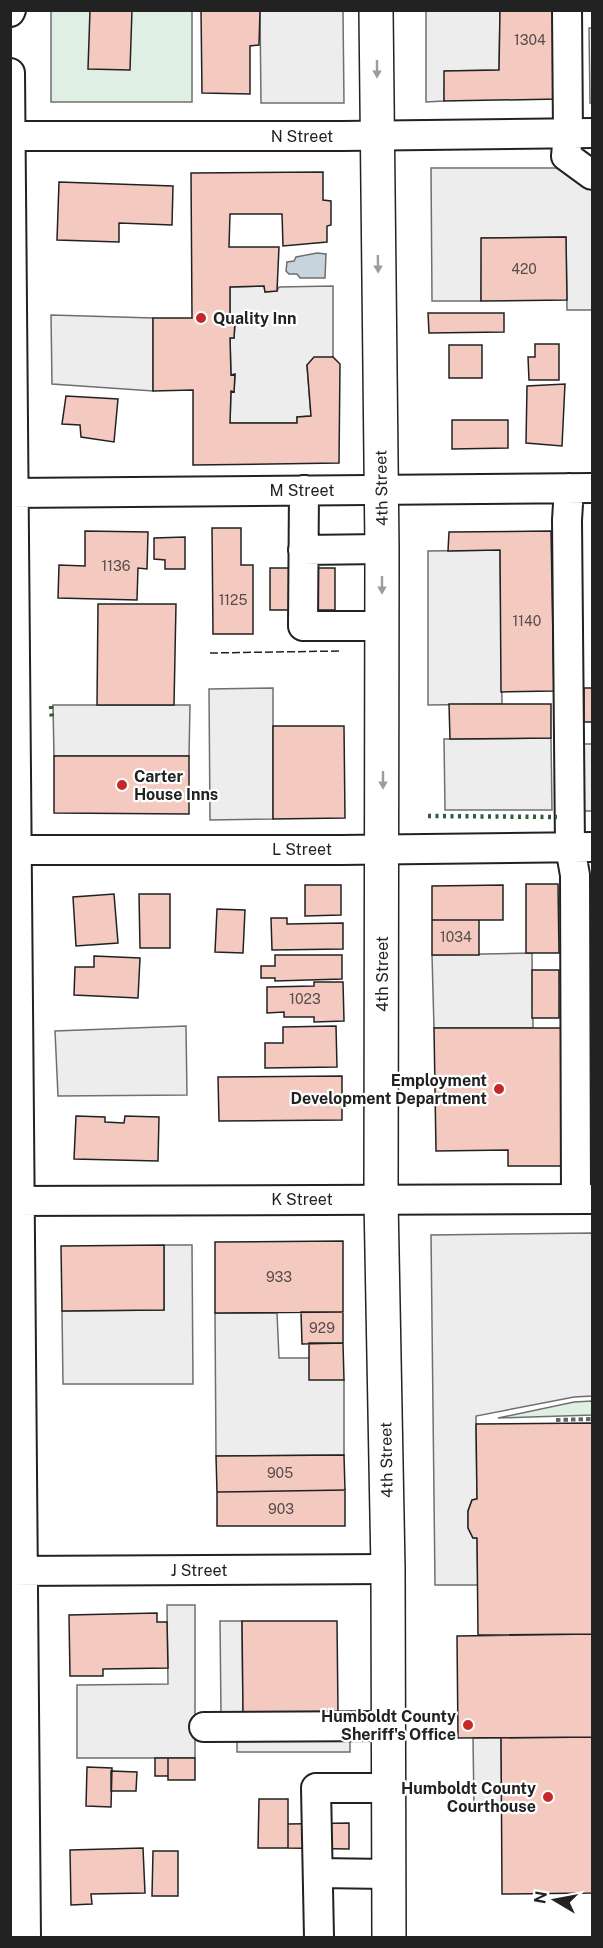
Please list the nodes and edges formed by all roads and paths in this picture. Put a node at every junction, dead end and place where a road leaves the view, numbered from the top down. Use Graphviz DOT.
graph roads {
  1 [pos="376,10"];
  2 [pos="567,10"];
  3 [pos="10,72"];
  4 [pos="377,135"];
  5 [pos="11,136"];
  6 [pos="575,141"];
  7 [pos="592,175"];
  8 [pos="581,488"];
  9 [pos="382,489"];
  10 [pos="304,490"];
  11 [pos="12,493"];
  12 [pos="382,549"];
  13 [pos="303,550"];
  14 [pos="382,626"];
  15 [pos="581,847"];
  16 [pos="383,849"];
  17 [pos="14,850"];
  18 [pos="381,1199"];
  19 [pos="584,1199"];
  20 [pos="15,1201"];
  21 [pos="592,1419"];
  22 [pos="555,1420"];
  23 [pos="388,1569"];
  24 [pos="17,1571"];
  25 [pos="387,1726"];
  26 [pos="204,1727"];
  27 [pos="388,1788"];
  28 [pos="318,1873"];
  29 [pos="388,1874"];
  30 [pos="26,1938"];
  31 [pos="319,1938"];
  32 [pos="389,1938"];
  1 -- 4 [label="highway, 4th Street, one-way"];
  2 -- 6 [label="street"];
  3 -- 5 [label="street"];
  4 -- 5 [label="street, N Street"];
  4 -- 6 [label="street, N Street"];
  4 -- 9 [label="highway, 4th Street, one-way"];
  5 -- 11 [label="street"];
  6 -- 7 [label="street"];
  8 -- 9 [label="street, M Street"];
  8 -- 15 [label="street"];
  9 -- 10 [label="street, M Street"];
  9 -- 12 [label="highway, 4th Street"];
  10 -- 11 [label="street, M Street"];
  10 -- 13 [label="street"];
  11 -- 17 [label="street"];
  12 -- 13 [label="street"];
  12 -- 14 [label="highway, 4th Street, one-way"];
  13 -- 14 [label="street"];
  14 -- 16 [label="highway, 4th Street, one-way"];
  15 -- 16 [label="street, L Street"];
  15 -- 19 [label="street"];
  16 -- 17 [label="street, L Street"];
  16 -- 18 [label="highway, 4th Street"];
  17 -- 20 [label="street"];
  18 -- 19 [label="street, K Street"];
  18 -- 20 [label="street, K Street"];
  18 -- 23 [label="highway, 4th Street"];
  20 -- 24 [label="street"];
  21 -- 22 [label="path"];
  23 -- 24 [label="street, J Street"];
  23 -- 25 [label="highway, 4th Street"];
  24 -- 30 [label="street"];
  25 -- 26 [label="street"];
  25 -- 27 [label="highway, 4th Street"];
  27 -- 28 [label="street"];
  27 -- 29 [label="highway, 4th Street"];
  28 -- 29 [label="street"];
  28 -- 31 [label="street"];
  29 -- 32 [label="highway, 4th Street"];
}
